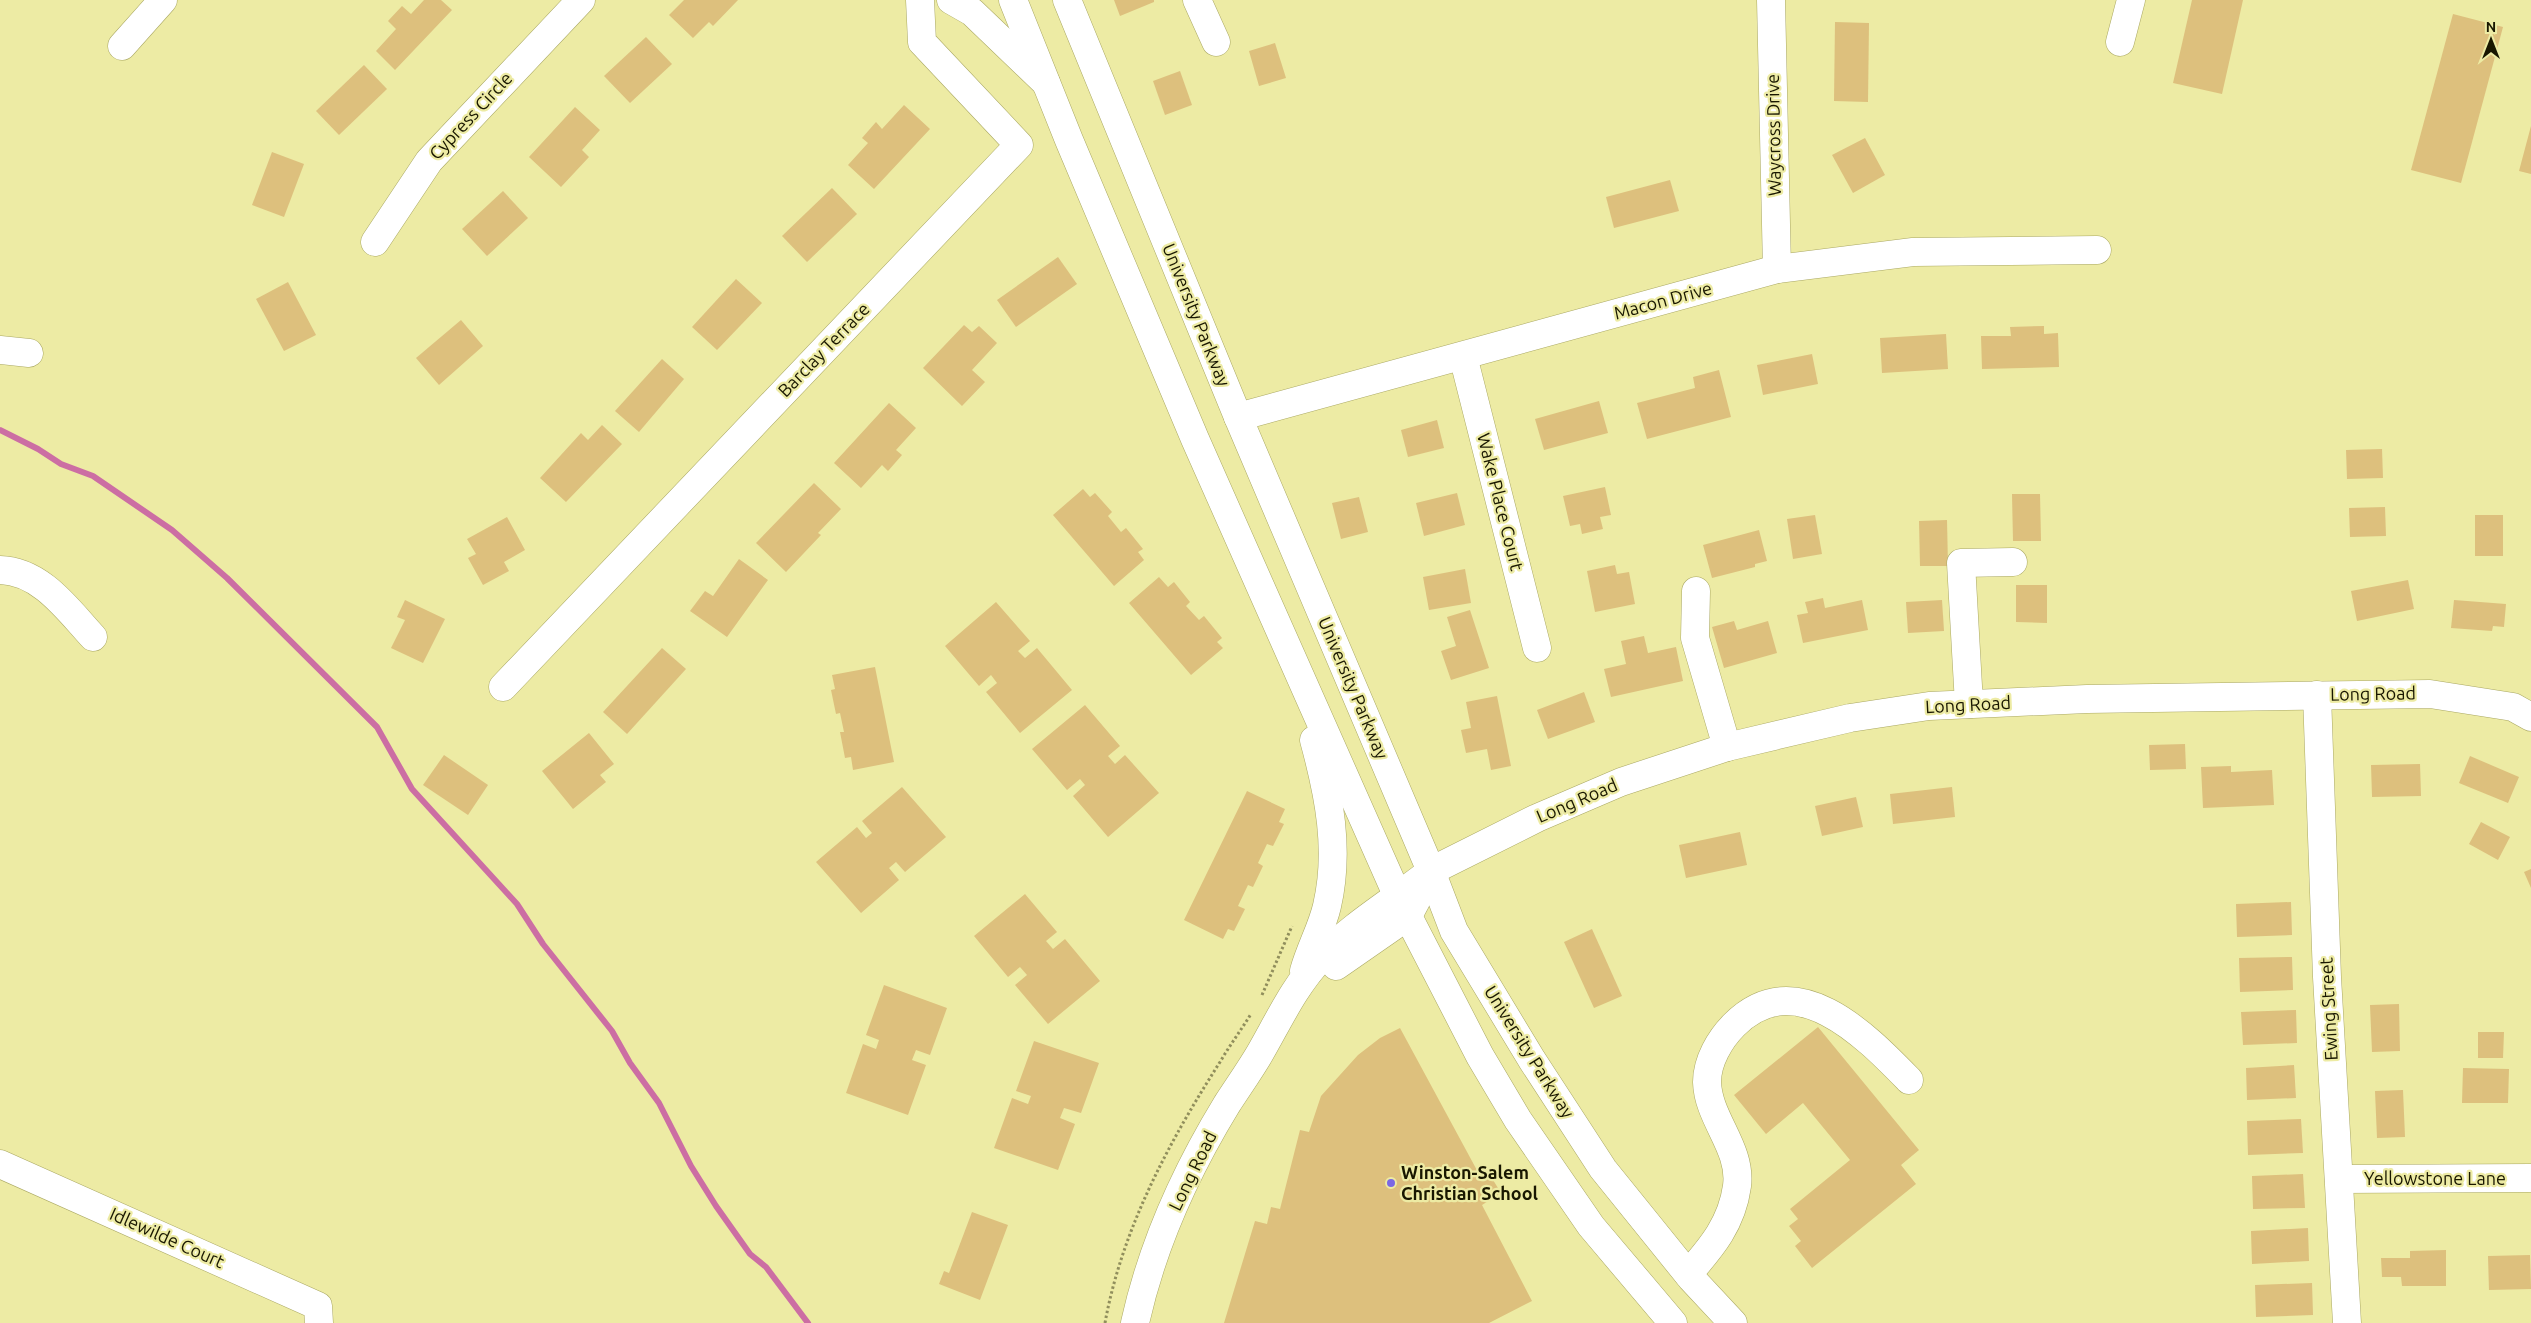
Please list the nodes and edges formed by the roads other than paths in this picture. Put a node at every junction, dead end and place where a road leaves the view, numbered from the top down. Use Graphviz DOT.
graph roads {
  1 [pos="163,0"];
  2 [pos="580,0"];
  3 [pos="920,0"];
  4 [pos="951,0"];
  5 [pos="1014,0"];
  6 [pos="1067,0"];
  7 [pos="1197,0"];
  8 [pos="1771,0"];
  9 [pos="2131,0"];
  10 [pos="1216,42"];
  11 [pos="2120,42"];
  12 [pos="122,46"];
  13 [pos="1046,84"];
  14 [pos="375,242"];
  15 [pos="2098,250"];
  16 [pos="1776,269"];
  17 [pos="0,350"];
  18 [pos="29,353"];
  19 [pos="1463,356"];
  20 [pos="1238,417"];
  21 [pos="2013,562"];
  22 [pos="0,570"];
  23 [pos="1696,591"];
  24 [pos="94,637"];
  25 [pos="1538,648"];
  26 [pos="503,687"];
  27 [pos="2317,695"];
  28 [pos="1312,702"];
  29 [pos="1969,704"];
  30 [pos="2531,717"];
  31 [pos="1727,747"];
  32 [pos="1431,871"];
  33 [pos="1403,907"];
  34 [pos="1301,981"];
  35 [pos="1274,1030"];
  36 [pos="1909,1080"];
  37 [pos="0,1164"];
  38 [pos="2531,1178"];
  39 [pos="2339,1180"];
  40 [pos="1688,1274"];
  41 [pos="319,1323"];
  42 [pos="1135,1323"];
  43 [pos="1673,1323"];
  44 [pos="1733,1323"];
  45 [pos="2347,1323"];
  1 -- 12 [label="street"];
  2 -- 14 [label="street, Cypress Circle"];
  3 -- 26 [label="street, Barclay Terrace"];
  4 -- 13 [label="street"];
  5 -- 13 [label="street"];
  6 -- 20 [label="street, University Parkway"];
  7 -- 10 [label="street"];
  8 -- 16 [label="street, Waycross Drive"];
  9 -- 11 [label="street"];
  13 -- 28 [label="street"];
  15 -- 16 [label="street, Macon Drive"];
  16 -- 19 [label="street, Macon Drive"];
  17 -- 18 [label="street"];
  19 -- 20 [label="street, Macon Drive"];
  19 -- 25 [label="street, Wake Place Court"];
  20 -- 32 [label="street, University Parkway"];
  21 -- 29 [label="street"];
  22 -- 24 [label="street"];
  23 -- 31 [label="street"];
  27 -- 29 [label="street, Long Road"];
  27 -- 30 [label="street, Long Road"];
  27 -- 39 [label="street, Ewing Street"];
  28 -- 33 [label="street"];
  28 -- 34 [label="street"];
  29 -- 31 [label="street, Long Road"];
  31 -- 32 [label="street, Long Road"];
  32 -- 33 [label="street, Long Road"];
  32 -- 40 [label="street, University Parkway"];
  33 -- 34 [label="street, Long Road"];
  33 -- 35 [label="street, Long Road"];
  33 -- 43 [label="street"];
  34 -- 35 [label="street, Long Road"];
  35 -- 42 [label="street, Long Road"];
  36 -- 40 [label="street"];
  37 -- 41 [label="street, Idlewilde Court"];
  38 -- 39 [label="street, Yellowstone Lane"];
  39 -- 45 [label="street, Ewing Street"];
  40 -- 44 [label="street, University Parkway"];
}
